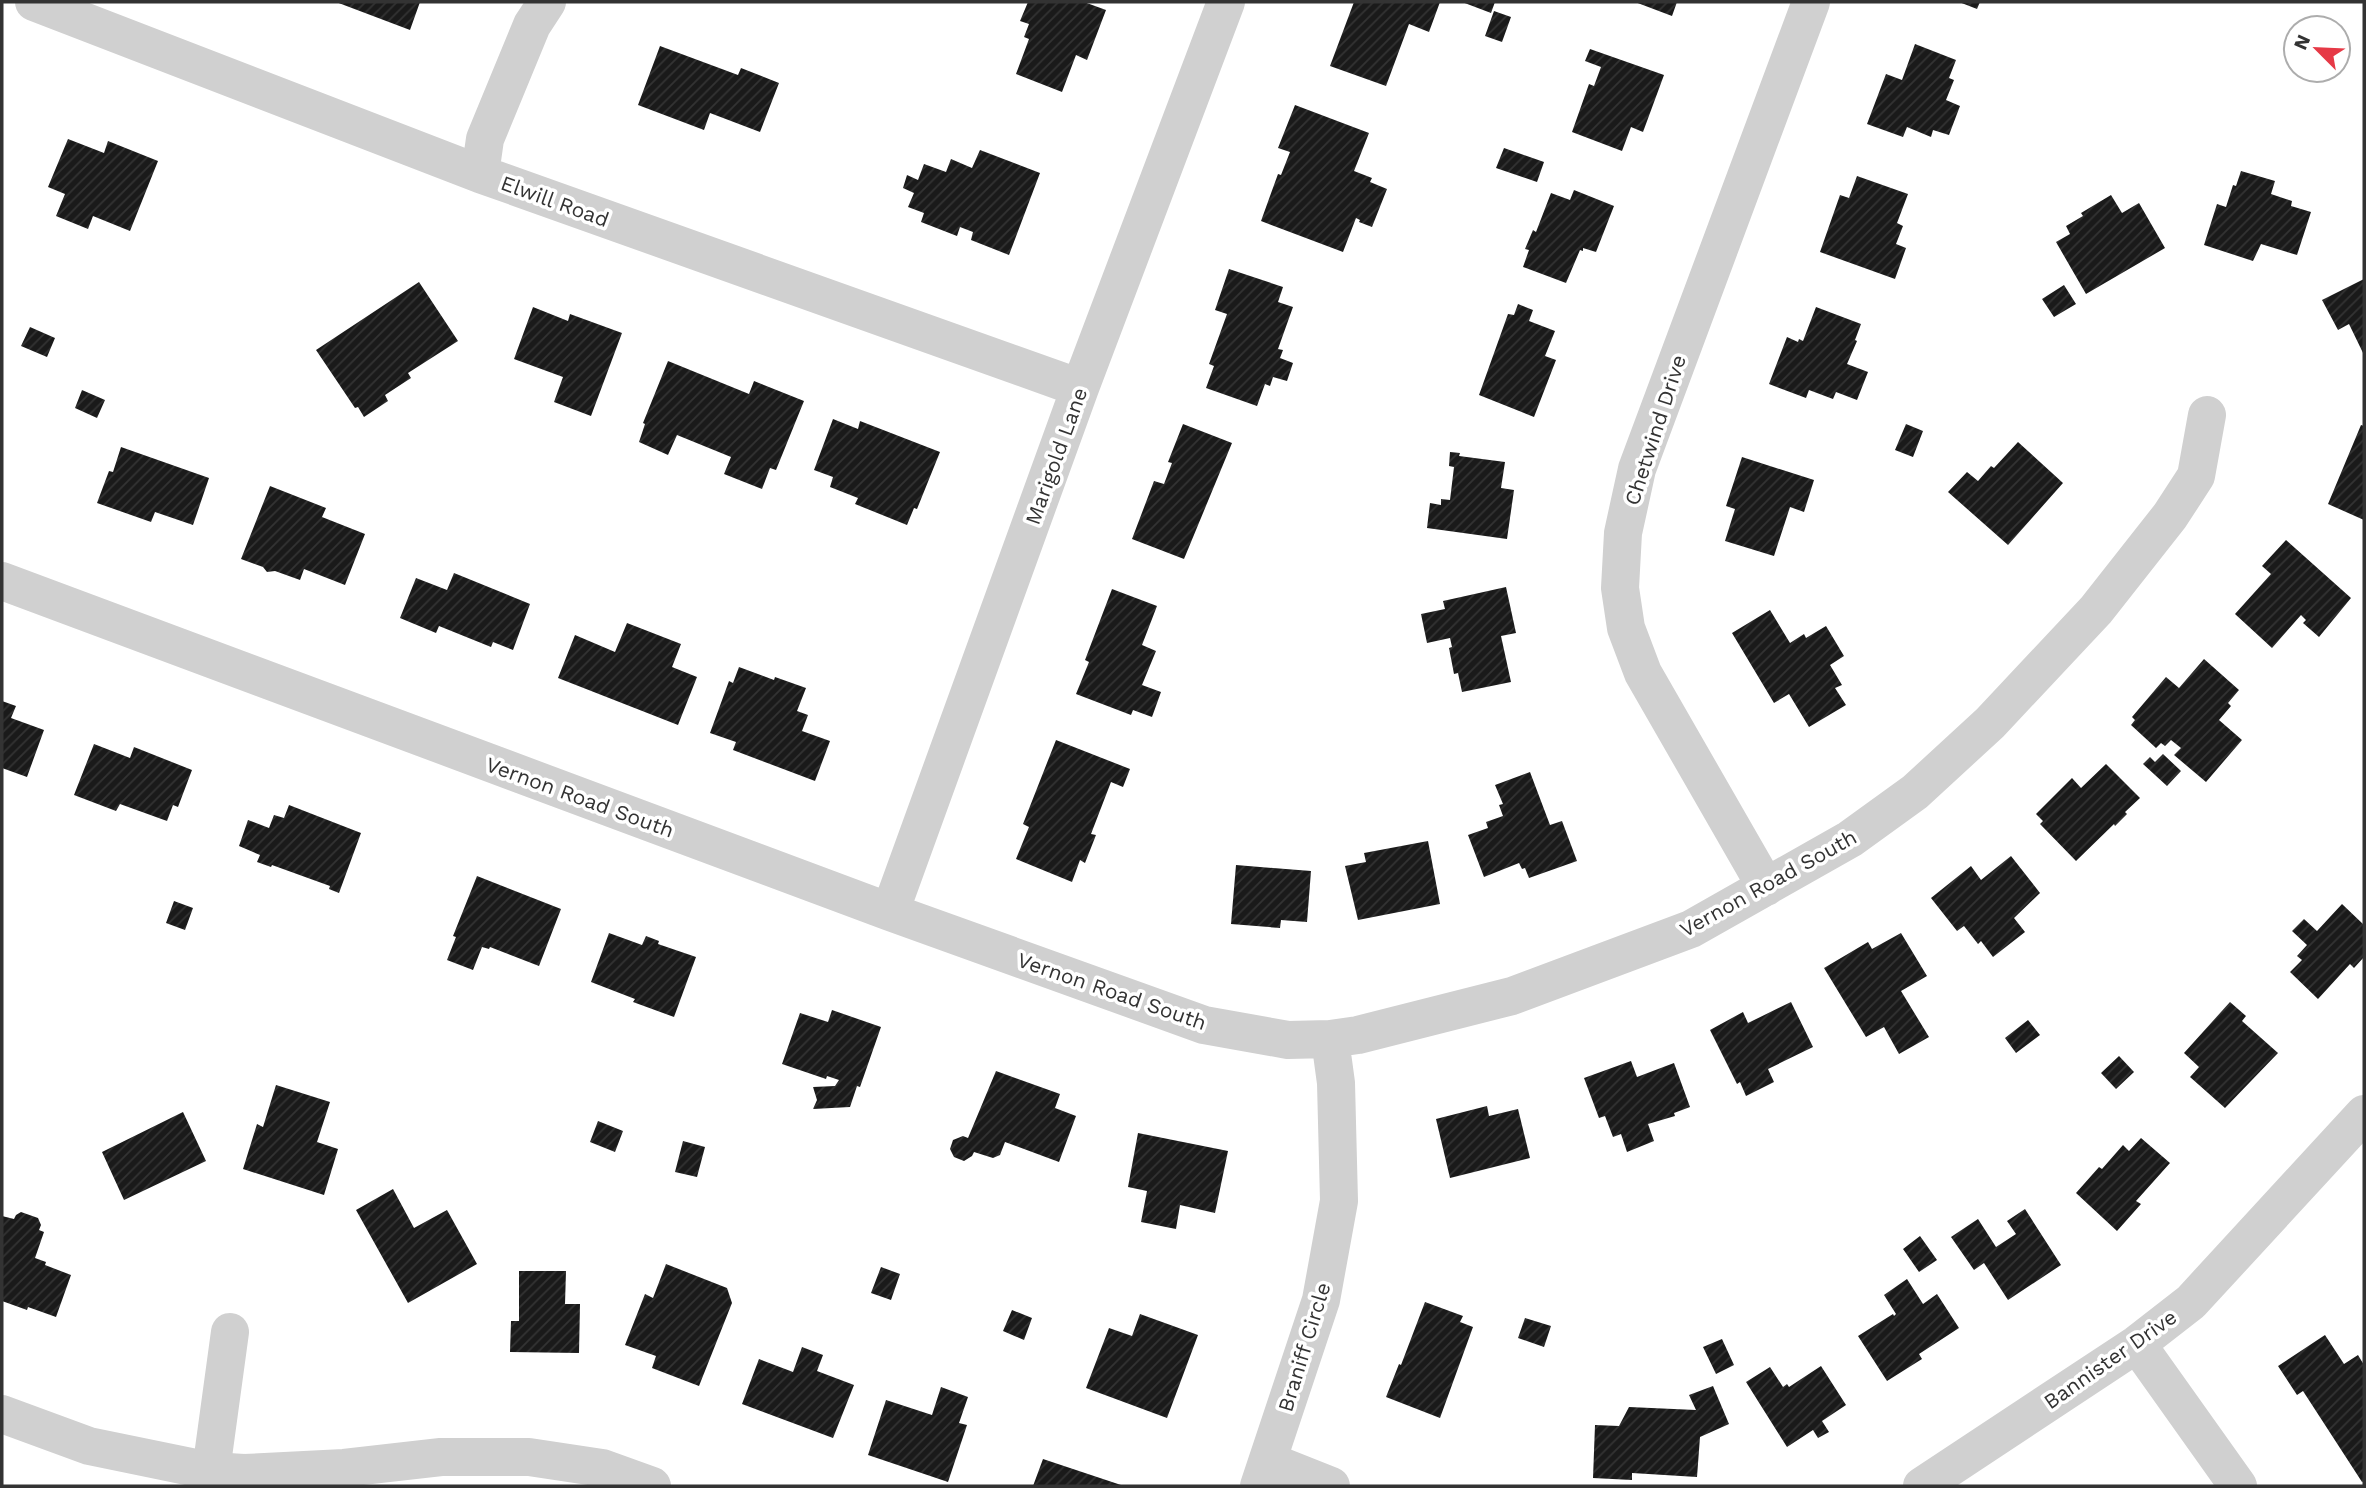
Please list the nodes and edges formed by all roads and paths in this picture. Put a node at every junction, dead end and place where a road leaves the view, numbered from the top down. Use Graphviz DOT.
graph roads {
  1 [pos="34,2"];
  2 [pos="547,2"];
  3 [pos="1226,2"];
  4 [pos="1811,2"];
  5 [pos="480,174"];
  6 [pos="1080,388"];
  7 [pos="2207,415"];
  8 [pos="2,581"];
  9 [pos="1766,887"];
  10 [pos="890,912"];
  11 [pos="1330,1039"];
  12 [pos="2364,1114"];
  13 [pos="230,1332"];
  14 [pos="2137,1344"];
  15 [pos="2,1414"];
  16 [pos="211,1471"];
  17 [pos="1264,1474"];
  18 [pos="652,1486"];
  19 [pos="1331,1486"];
  20 [pos="1922,1486"];
  21 [pos="2238,1486"];
  1 -- 5 [label="street, Elwill Road"];
  2 -- 5 [label="street"];
  3 -- 6 [label="street, Marigold Lane"];
  4 -- 9 [label="street, Chetwind Drive"];
  5 -- 6 [label="street, Elwill Road"];
  6 -- 10 [label="street, Marigold Lane"];
  7 -- 9 [label="street, Vernon Road South"];
  8 -- 10 [label="street, Vernon Road South"];
  9 -- 11 [label="street, Vernon Road South"];
  10 -- 11 [label="street, Vernon Road South"];
  11 -- 17 [label="street, Braniff Circle"];
  12 -- 14 [label="street, Bannister Drive"];
  13 -- 16 [label="street"];
  14 -- 20 [label="street, Bannister Drive"];
  14 -- 21 [label="street"];
  15 -- 16 [label="street"];
  16 -- 18 [label="street"];
  17 -- 19 [label="street"];
}
